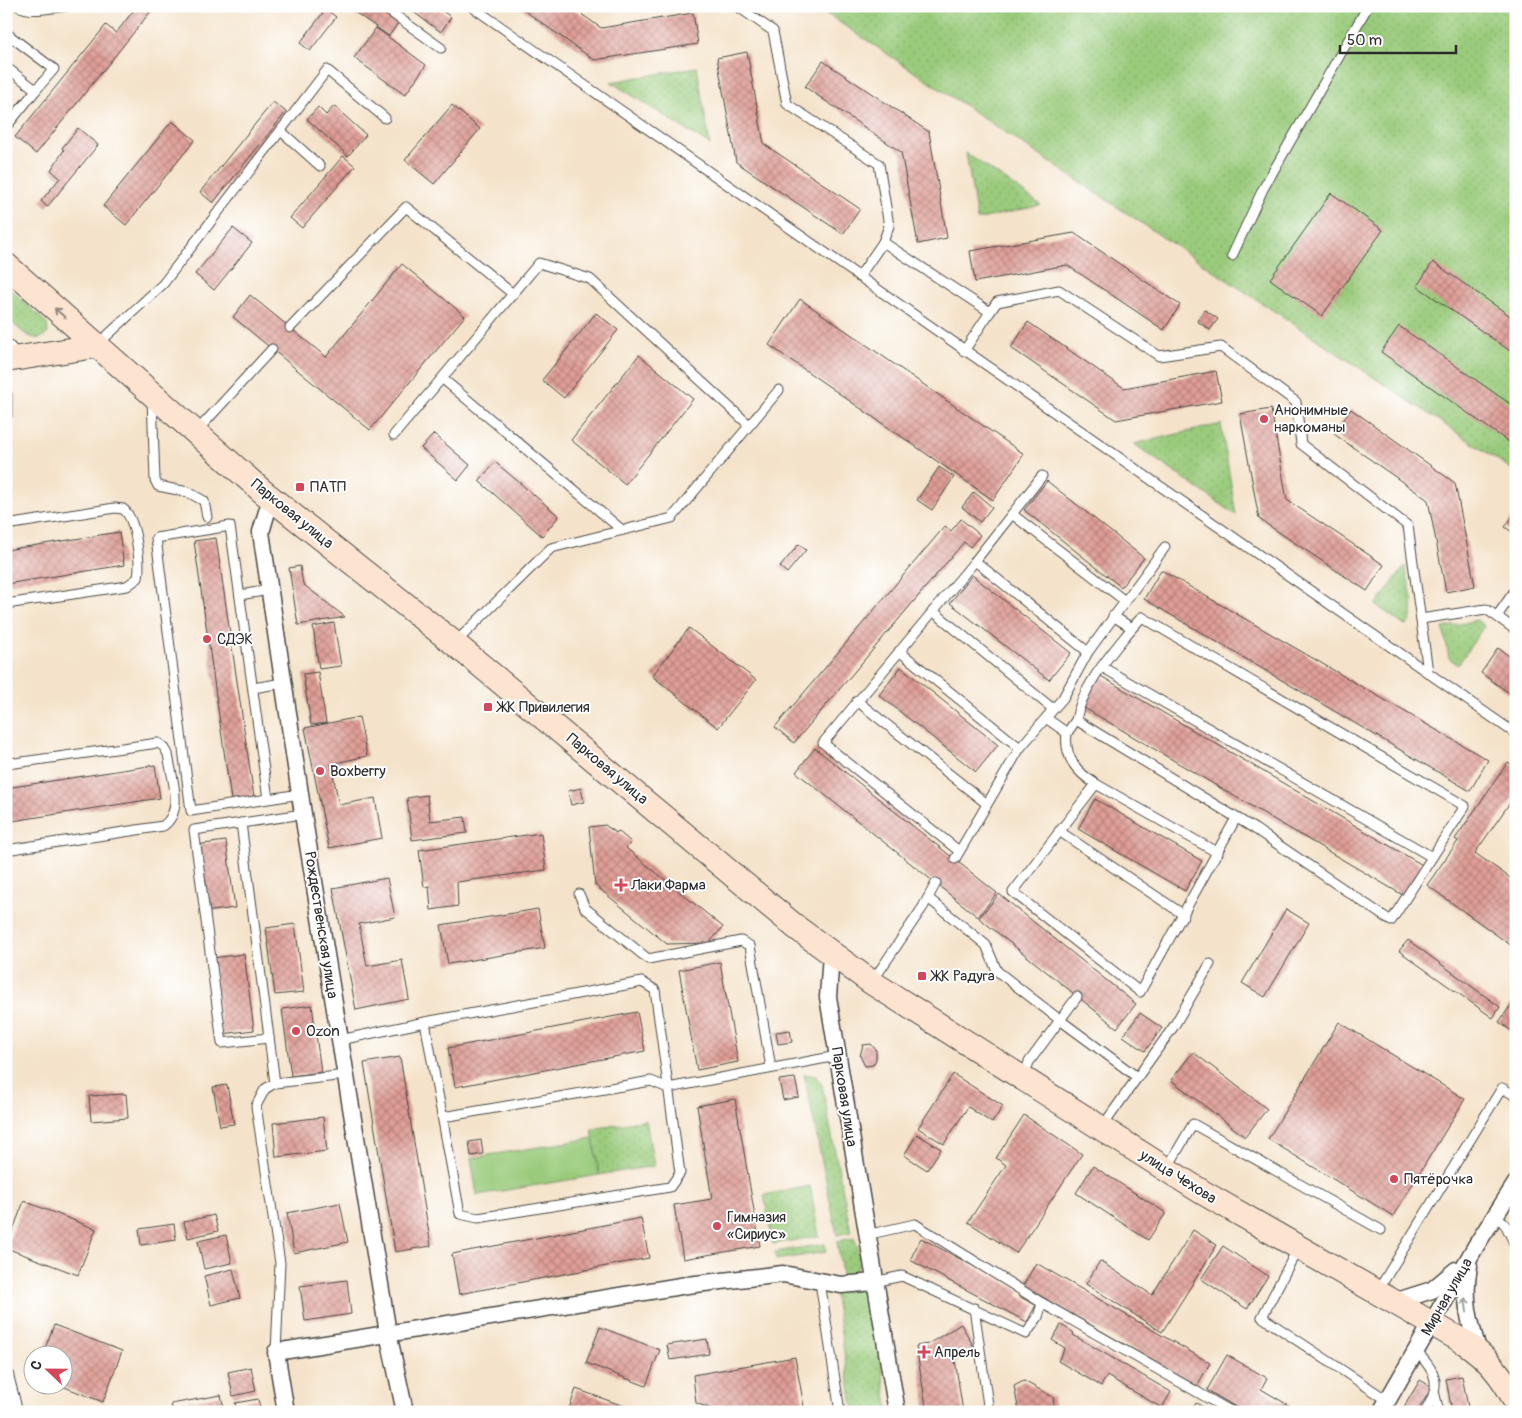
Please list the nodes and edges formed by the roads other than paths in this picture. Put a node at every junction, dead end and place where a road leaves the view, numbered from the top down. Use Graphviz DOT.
graph roads {
  1 [pos="18,6"];
  2 [pos="67,6"];
  3 [pos="382,6"];
  4 [pos="471,6"];
  5 [pos="737,6"];
  6 [pos="1368,6"];
  7 [pos="39,8"];
  8 [pos="6,33"];
  9 [pos="441,48"];
  10 [pos="6,67"];
  11 [pos="36,90"];
  12 [pos="385,118"];
  13 [pos="6,127"];
  14 [pos="281,131"];
  15 [pos="320,166"];
  16 [pos="883,242"];
  17 [pos="1232,256"];
  18 [pos="6,265"];
  19 [pos="859,277"];
  20 [pos="513,294"];
  21 [pos="990,312"];
  22 [pos="290,328"];
  23 [pos="96,346"];
  24 [pos="272,349"];
  25 [pos="964,351"];
  26 [pos="11,353"];
  27 [pos="443,379"];
  28 [pos="779,390"];
  29 [pos="152,396"];
  30 [pos="749,425"];
  31 [pos="196,433"];
  32 [pos="394,435"];
  33 [pos="1042,476"];
  34 [pos="272,498"];
  35 [pos="1012,514"];
  36 [pos="208,517"];
  37 [pos="6,525"];
  38 [pos="622,530"];
  39 [pos="1166,547"];
  40 [pos="975,562"];
  41 [pos="1516,589"];
  42 [pos="269,590"];
  43 [pos="240,595"];
  44 [pos="1124,601"];
  45 [pos="6,604"];
  46 [pos="933,611"];
  47 [pos="1113,616"];
  48 [pos="1497,616"];
  49 [pos="1421,619"];
  50 [pos="1132,628"];
  51 [pos="1516,630"];
  52 [pos="455,644"];
  53 [pos="899,651"];
  54 [pos="1088,652"];
  55 [pos="1102,667"];
  56 [pos="1428,672"];
  57 [pos="283,683"];
  58 [pos="253,688"];
  59 [pos="857,701"];
  60 [pos="1054,709"];
  61 [pos="1046,718"];
  62 [pos="1076,720"];
  63 [pos="1067,733"];
  64 [pos="1516,734"];
  65 [pos="1020,748"];
  66 [pos="6,760"];
  67 [pos="1096,784"];
  68 [pos="300,794"];
  69 [pos="268,799"];
  70 [pos="987,804"];
  71 [pos="303,814"];
  72 [pos="1236,818"];
  73 [pos="241,823"];
  74 [pos="1059,832"];
  75 [pos="6,850"];
  76 [pos="1218,853"];
  77 [pos="1432,857"];
  78 [pos="936,883"];
  79 [pos="579,894"];
  80 [pos="928,898"];
  81 [pos="1184,916"];
  82 [pos="831,954"];
  83 [pos="1102,964"];
  84 [pos="1210,964"];
  85 [pos="1095,971"];
  86 [pos="871,982"];
  87 [pos="1077,997"];
  88 [pos="1060,1020"];
  89 [pos="425,1022"];
  90 [pos="268,1038"];
  91 [pos="340,1040"];
  92 [pos="837,1056"];
  93 [pos="771,1068"];
  94 [pos="346,1075"];
  95 [pos="1137,1077"];
  96 [pos="1023,1079"];
  97 [pos="275,1084"];
  98 [pos="668,1088"];
  99 [pos="1516,1096"];
  100 [pos="443,1117"];
  101 [pos="1101,1128"];
  102 [pos="1166,1170"];
  103 [pos="1515,1185"];
  104 [pos="1496,1213"];
  105 [pos="1381,1230"];
  106 [pos="866,1235"];
  107 [pos="1298,1247"];
  108 [pos="1516,1247"];
  109 [pos="1470,1256"];
  110 [pos="820,1282"];
  111 [pos="874,1282"];
  112 [pos="1385,1297"];
  113 [pos="1042,1303"];
  114 [pos="974,1308"];
  115 [pos="1432,1323"];
  116 [pos="388,1333"];
  117 [pos="1416,1351"];
  118 [pos="276,1352"];
  119 [pos="1479,1352"];
  120 [pos="6,1365"];
  121 [pos="1435,1396"];
  122 [pos="1516,1402"];
  123 [pos="1384,1406"];
  124 [pos="18,1412"];
  125 [pos="286,1412"];
  126 [pos="405,1412"];
  127 [pos="840,1412"];
  128 [pos="897,1412"];
  129 [pos="990,1412"];
  130 [pos="1232,1412"];
  131 [pos="1425,1412"];
  132 [pos="1438,1412"];
  1 -- 7 [label="lane"];
  2 -- 7 [label="lane"];
  3 -- 9 [label="lane"];
  4 -- 19 [label="lane"];
  5 -- 16 [label="lane"];
  6 -- 17 [label="lane"];
  8 -- 11 [label="lane"];
  10 -- 11 [label="lane"];
  11 -- 13 [label="lane"];
  12 -- 14 [label="lane"];
  14 -- 15 [label="lane"];
  14 -- 23 [label="lane"];
  16 -- 19 [label="lane"];
  16 -- 21 [label="lane"];
  23 -- 18 [label="main road, Парковая улица, one-way"];
  19 -- 25 [label="lane"];
  20 -- 22 [label="lane"];
  20 -- 27 [label="lane"];
  20 -- 30 [label="lane"];
  21 -- 25 [label="lane"];
  21 -- 49 [label="lane"];
  23 -- 26 [label="main road"];
  23 -- 29 [label="main road, Парковая улица"];
  24 -- 31 [label="lane"];
  25 -- 56 [label="lane"];
  27 -- 32 [label="lane"];
  27 -- 38 [label="lane"];
  28 -- 30 [label="lane"];
  29 -- 31 [label="main road, Парковая улица"];
  29 -- 36 [label="lane"];
  30 -- 38 [label="lane"];
  31 -- 34 [label="main road, Парковая улица"];
  33 -- 35 [label="lane"];
  34 -- 42 [label="street, Рождественская улица"];
  34 -- 52 [label="main road, Парковая улица"];
  35 -- 40 [label="lane"];
  35 -- 44 [label="lane"];
  37 -- 45 [label="lane"];
  38 -- 52 [label="lane"];
  39 -- 44 [label="lane"];
  40 -- 46 [label="lane"];
  40 -- 54 [label="lane"];
  41 -- 48 [label="lane"];
  42 -- 43 [label="lane"];
  42 -- 57 [label="street, Рождественская улица"];
  43 -- 58 [label="lane"];
  43 -- 69 [label="lane"];
  44 -- 47 [label="lane"];
  46 -- 53 [label="lane"];
  46 -- 60 [label="lane"];
  47 -- 50 [label="lane"];
  47 -- 54 [label="lane"];
  48 -- 49 [label="lane"];
  48 -- 51 [label="lane"];
  49 -- 56 [label="lane"];
  50 -- 55 [label="lane"];
  50 -- 77 [label="lane"];
  52 -- 82 [label="main road, Парковая улица"];
  53 -- 59 [label="lane"];
  53 -- 65 [label="lane"];
  54 -- 60 [label="lane"];
  55 -- 62 [label="lane"];
  55 -- 77 [label="lane"];
  56 -- 64 [label="lane"];
  57 -- 58 [label="lane"];
  57 -- 68 [label="street, Рождественская улица"];
  58 -- 69 [label="lane"];
  59 -- 70 [label="lane"];
  59 -- 70 [label="lane"];
  60 -- 61 [label="lane"];
  61 -- 63 [label="lane"];
  61 -- 65 [label="lane"];
  62 -- 63 [label="lane"];
  62 -- 72 [label="lane"];
  63 -- 67 [label="lane"];
  65 -- 70 [label="lane"];
  66 -- 75 [label="lane"];
  67 -- 74 [label="lane"];
  67 -- 76 [label="lane"];
  68 -- 69 [label="lane"];
  68 -- 71 [label="street, Рождественская улица"];
  71 -- 73 [label="lane"];
  71 -- 91 [label="street, Рождественская улица"];
  72 -- 76 [label="lane"];
  72 -- 77 [label="lane"];
  73 -- 90 [label="lane"];
  73 -- 90 [label="lane"];
  74 -- 81 [label="lane"];
  74 -- 83 [label="lane"];
  76 -- 81 [label="lane"];
  78 -- 80 [label="lane"];
  79 -- 93 [label="lane"];
  80 -- 86 [label="lane"];
  80 -- 88 [label="lane"];
  81 -- 83 [label="lane"];
  82 -- 86 [label="main road, улица Чехова"];
  82 -- 92 [label="street, Парковая улица"];
  83 -- 85 [label="lane"];
  84 -- 95 [label="lane"];
  86 -- 96 [label="main road, улица Чехова"];
  87 -- 88 [label="lane"];
  88 -- 95 [label="lane"];
  88 -- 96 [label="lane"];
  89 -- 91 [label="lane"];
  89 -- 98 [label="lane"];
  89 -- 100 [label="lane"];
  90 -- 97 [label="lane"];
  91 -- 94 [label="street, Рождественская улица"];
  92 -- 93 [label="lane"];
  92 -- 106 [label="street, Парковая улица"];
  93 -- 98 [label="lane"];
  94 -- 97 [label="lane"];
  94 -- 116 [label="street, Рождественская улица"];
  95 -- 101 [label="lane"];
  96 -- 101 [label="main road, улица Чехова"];
  97 -- 118 [label="lane"];
  98 -- 100 [label="lane"];
  98 -- 100 [label="lane"];
  99 -- 112 [label="lane"];
  101 -- 102 [label="main road, улица Чехова"];
  102 -- 105 [label="lane"];
  102 -- 107 [label="main road, улица Чехова"];
  103 -- 104 [label="street, Мирная улица"];
  104 -- 108 [label="lane"];
  104 -- 109 [label="street, Мирная улица"];
  106 -- 111 [label="street, Парковая улица"];
  106 -- 113 [label="lane"];
  107 -- 112 [label="main road, улица Чехова"];
  107 -- 123 [label="lane"];
  109 -- 112 [label="street"];
  109 -- 115 [label="street, Мирная улица"];
  119 -- 109 [label="street, one-way"];
  110 -- 111 [label="street"];
  110 -- 116 [label="street"];
  110 -- 127 [label="lane"];
  111 -- 114 [label="lane"];
  111 -- 128 [label="street, Парковая улица"];
  112 -- 115 [label="main road, улица Чехова"];
  113 -- 114 [label="lane"];
  113 -- 130 [label="lane"];
  114 -- 129 [label="lane"];
  115 -- 117 [label="street, Мирная улица"];
  115 -- 119 [label="main road, улица Чехова"];
  116 -- 118 [label="street"];
  116 -- 126 [label="street, Рождественская улица"];
  117 -- 121 [label="lane"];
  117 -- 123 [label="street, Мирная улица"];
  118 -- 125 [label="street"];
  119 -- 122 [label="main road, улица Чехова"];
  120 -- 124 [label="lane"];
  121 -- 131 [label="lane"];
  121 -- 132 [label="lane"];
}
